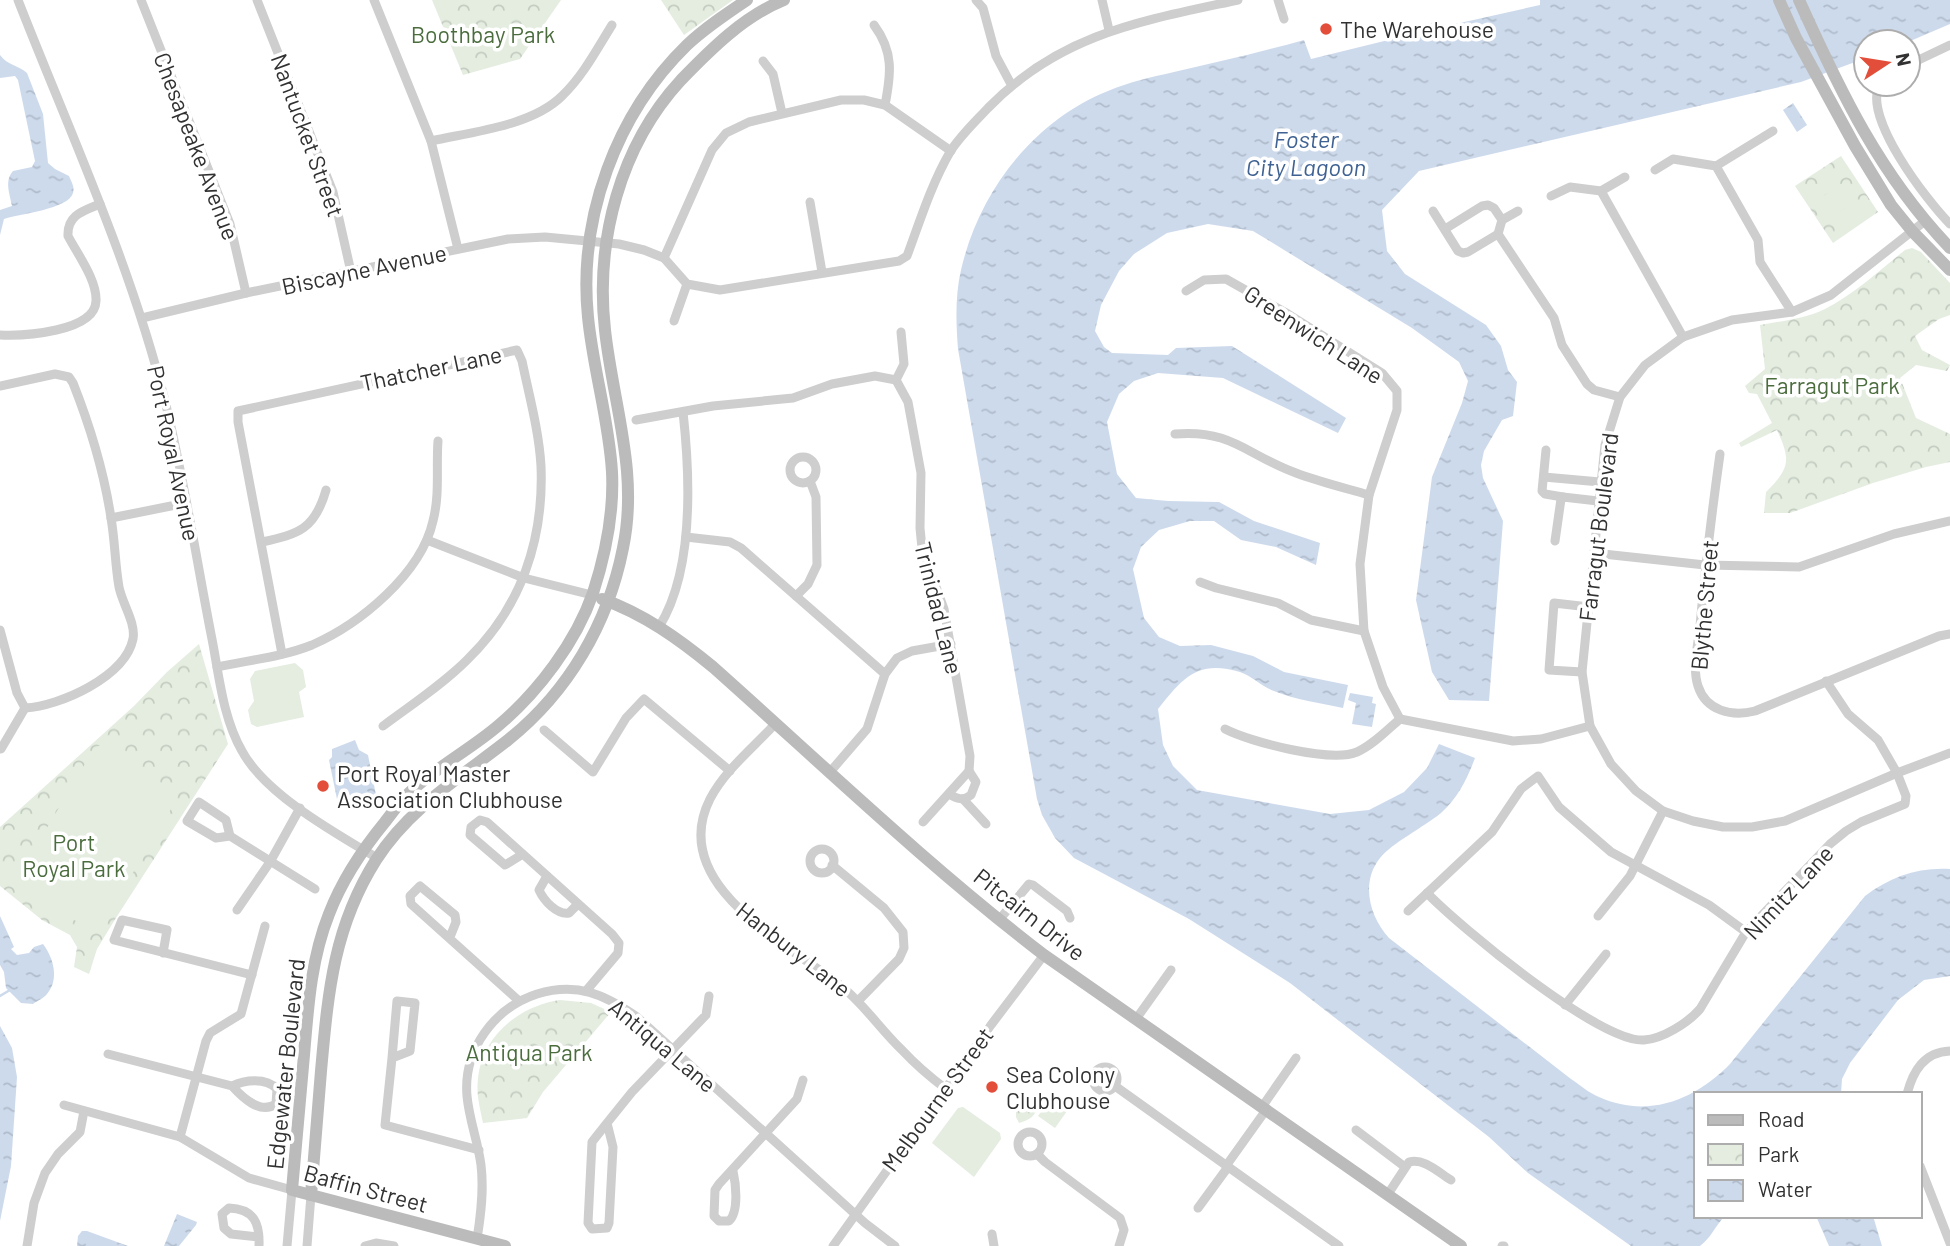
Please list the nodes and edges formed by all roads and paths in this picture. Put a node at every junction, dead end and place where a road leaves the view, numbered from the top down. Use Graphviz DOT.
graph roads {
  1 [pos="18,0"];
  2 [pos="141,0"];
  3 [pos="257,0"];
  4 [pos="374,0"];
  5 [pos="747,0"];
  6 [pos="765,0"];
  7 [pos="784,0"];
  8 [pos="976,0"];
  9 [pos="1102,0"];
  10 [pos="1238,0"];
  11 [pos="1278,0"];
  12 [pos="1779,0"];
  13 [pos="1798,0"];
  14 [pos="1216,2"];
  15 [pos="1284,19"];
  16 [pos="612,25"];
  17 [pos="874,25"];
  18 [pos="1110,30"];
  19 [pos="734,31"];
  20 [pos="1950,45"];
  21 [pos="1922,58"];
  22 [pos="763,61"];
  23 [pos="1011,84"];
  24 [pos="1876,98"];
  25 [pos="885,105"];
  26 [pos="782,113"];
  27 [pos="1773,131"];
  28 [pos="431,141"];
  29 [pos="951,151"];
  30 [pos="1716,166"];
  31 [pos="1655,170"];
  32 [pos="1625,177"];
  33 [pos="1601,191"];
  34 [pos="1550,196"];
  35 [pos="810,202"];
  36 [pos="100,204"];
  37 [pos="1433,211"];
  38 [pos="1518,211"];
  39 [pos="1502,220"];
  40 [pos="1924,221"];
  41 [pos="1950,224"];
  42 [pos="1444,229"];
  43 [pos="1912,231"];
  44 [pos="1498,234"];
  45 [pos="588,242"];
  46 [pos="604,244"];
  47 [pos="1950,248"];
  48 [pos="458,249"];
  49 [pos="664,258"];
  50 [pos="1950,270"];
  51 [pos="351,272"];
  52 [pos="822,272"];
  53 [pos="687,284"];
  54 [pos="1185,292"];
  55 [pos="246,293"];
  56 [pos="1792,312"];
  57 [pos="142,318"];
  58 [pos="674,321"];
  59 [pos="901,332"];
  60 [pos="0,335"];
  61 [pos="1684,337"];
  62 [pos="896,380"];
  63 [pos="0,386"];
  64 [pos="1620,397"];
  65 [pos="683,412"];
  66 [pos="636,421"];
  67 [pos="1175,434"];
  68 [pos="438,440"];
  69 [pos="1546,450"];
  70 [pos="1720,454"];
  71 [pos="1544,477"];
  72 [pos="810,481"];
  73 [pos="1600,482"];
  74 [pos="326,490"];
  75 [pos="1369,495"];
  76 [pos="1563,497"];
  77 [pos="1598,501"];
  78 [pos="186,503"];
  79 [pos="111,518"];
  80 [pos="1950,521"];
  81 [pos="685,537"];
  82 [pos="427,540"];
  83 [pos="1555,541"];
  84 [pos="262,542"];
  85 [pos="1594,553"];
  86 [pos="1706,565"];
  87 [pos="524,579"];
  88 [pos="1200,582"];
  89 [pos="592,595"];
  90 [pos="796,596"];
  91 [pos="609,601"];
  92 [pos="1589,607"];
  93 [pos="659,627"];
  94 [pos="0,630"];
  95 [pos="1364,631"];
  96 [pos="1950,634"];
  97 [pos="951,644"];
  98 [pos="282,654"];
  99 [pos="218,667"];
  100 [pos="1582,672"];
  101 [pos="885,674"];
  102 [pos="1826,681"];
  103 [pos="25,708"];
  104 [pos="1400,719"];
  105 [pos="776,723"];
  106 [pos="383,726"];
  107 [pos="1590,726"];
  108 [pos="1225,729"];
  109 [pos="544,730"];
  110 [pos="1,749"];
  111 [pos="1950,753"];
  112 [pos="730,771"];
  113 [pos="969,771"];
  114 [pos="831,772"];
  115 [pos="1896,773"];
  116 [pos="948,794"];
  117 [pos="963,799"];
  118 [pos="300,808"];
  119 [pos="1663,811"];
  120 [pos="923,822"];
  121 [pos="986,824"];
  122 [pos="230,836"];
  123 [pos="363,849"];
  124 [pos="523,854"];
  125 [pos="377,858"];
  126 [pos="270,862"];
  127 [pos="832,865"];
  128 [pos="1634,865"];
  129 [pos="547,877"];
  130 [pos="315,889"];
  131 [pos="1427,893"];
  132 [pos="578,904"];
  133 [pos="237,911"];
  134 [pos="1408,911"];
  135 [pos="1598,916"];
  136 [pos="1070,918"];
  137 [pos="999,920"];
  138 [pos="265,926"];
  139 [pos="1746,932"];
  140 [pos="450,937"];
  141 [pos="163,953"];
  142 [pos="1606,954"];
  143 [pos="1044,955"];
  144 [pos="1171,970"];
  145 [pos="251,975"];
  146 [pos="586,991"];
  147 [pos="709,996"];
  148 [pos="518,1000"];
  149 [pos="859,1000"];
  150 [pos="1565,1005"];
  151 [pos="1136,1019"];
  152 [pos="672,1051"];
  153 [pos="1950,1051"];
  154 [pos="108,1054"];
  155 [pos="392,1058"];
  156 [pos="1296,1059"];
  157 [pos="195,1077"];
  158 [pos="803,1080"];
  159 [pos="232,1086"];
  160 [pos="1115,1086"];
  161 [pos="946,1089"];
  162 [pos="1908,1092"];
  163 [pos="64,1105"];
  164 [pos="1264,1109"];
  165 [pos="84,1111"];
  166 [pos="607,1123"];
  167 [pos="1356,1130"];
  168 [pos="767,1134"];
  169 [pos="180,1137"];
  170 [pos="479,1150"];
  171 [pos="1037,1154"];
  172 [pos="1227,1166"];
  173 [pos="1405,1167"];
  174 [pos="733,1171"];
  175 [pos="1922,1171"];
  176 [pos="1451,1180"];
  177 [pos="292,1190"];
  178 [pos="1388,1194"];
  179 [pos="311,1195"];
  180 [pos="1198,1208"];
  181 [pos="855,1213"];
  182 [pos="992,1234"];
  183 [pos="478,1239"];
  184 [pos="1950,1243"];
  185 [pos="27,1246"];
  186 [pos="287,1246"];
  187 [pos="307,1246"];
  188 [pos="365,1246"];
  189 [pos="394,1246"];
  190 [pos="505,1246"];
  191 [pos="833,1246"];
  192 [pos="895,1246"];
  193 [pos="994,1246"];
  194 [pos="1119,1246"];
  195 [pos="1339,1246"];
  196 [pos="1461,1246"];
  1 -- 36 [label="street, Port Royal Avenue"];
  2 -- 55 [label="street, Chesapeake Avenue"];
  3 -- 51 [label="street, Nantucket Street"];
  4 -- 28 [label="street"];
  5 -- 45 [label="street, Edgewater Boulevard"];
  6 -- 19 [label="street, Edgewater Boulevard"];
  7 -- 19 [label="street, Edgewater Boulevard"];
  8 -- 23 [label="street"];
  9 -- 18 [label="street"];
  10 -- 14 [label="street"];
  11 -- 15 [label="street"];
  12 -- 43 [label="street"];
  13 -- 40 [label="street"];
  14 -- 18 [label="street"];
  16 -- 28 [label="street"];
  17 -- 25 [label="street"];
  18 -- 23 [label="street"];
  19 -- 46 [label="street, Edgewater Boulevard"];
  20 -- 21 [label="street"];
  22 -- 26 [label="street"];
  23 -- 29 [label="street"];
  24 -- 41 [label="street"];
  25 -- 26 [label="street"];
  25 -- 29 [label="street"];
  26 -- 49 [label="street"];
  27 -- 30 [label="street"];
  28 -- 48 [label="street"];
  29 -- 52 [label="street"];
  30 -- 31 [label="street"];
  30 -- 56 [label="street"];
  32 -- 33 [label="street"];
  33 -- 34 [label="street"];
  33 -- 61 [label="street"];
  35 -- 52 [label="street"];
  36 -- 57 [label="street, Port Royal Avenue"];
  36 -- 60 [label="street"];
  37 -- 42 [label="street"];
  38 -- 39 [label="street"];
  39 -- 42 [label="street"];
  39 -- 44 [label="street"];
  40 -- 43 [label="street, Farragut Boulevard"];
  40 -- 47 [label="street"];
  42 -- 44 [label="street"];
  43 -- 50 [label="street"];
  43 -- 56 [label="street, Farragut Boulevard"];
  44 -- 64 [label="street"];
  45 -- 46 [label="street, Biscayne Avenue"];
  45 -- 48 [label="street, Biscayne Avenue"];
  45 -- 89 [label="street, Edgewater Boulevard"];
  46 -- 49 [label="street, Biscayne Avenue"];
  46 -- 91 [label="street, Edgewater Boulevard"];
  48 -- 51 [label="street, Biscayne Avenue"];
  49 -- 53 [label="street"];
  51 -- 55 [label="street, Biscayne Avenue"];
  52 -- 53 [label="street"];
  53 -- 58 [label="street"];
  54 -- 75 [label="street, Greenwich Lane"];
  55 -- 57 [label="street, Biscayne Avenue"];
  56 -- 61 [label="street, Farragut Boulevard"];
  57 -- 78 [label="street, Port Royal Avenue"];
  59 -- 62 [label="street"];
  61 -- 64 [label="street, Farragut Boulevard"];
  62 -- 65 [label="street"];
  62 -- 97 [label="street, Trinidad Lane"];
  63 -- 79 [label="street"];
  64 -- 73 [label="street, Farragut Boulevard"];
  65 -- 66 [label="street"];
  65 -- 81 [label="street"];
  67 -- 75 [label="street"];
  68 -- 82 [label="street"];
  69 -- 71 [label="street"];
  70 -- 86 [label="street, Blythe Street"];
  71 -- 73 [label="street"];
  71 -- 76 [label="street"];
  72 -- 90 [label="street"];
  73 -- 77 [label="street, Farragut Boulevard"];
  74 -- 84 [label="street"];
  75 -- 95 [label="street, Greenwich Lane"];
  76 -- 77 [label="street"];
  76 -- 83 [label="street"];
  77 -- 85 [label="street, Farragut Boulevard"];
  78 -- 79 [label="street"];
  78 -- 99 [label="street, Port Royal Avenue"];
  79 -- 103 [label="street"];
  80 -- 86 [label="street"];
  81 -- 90 [label="street"];
  81 -- 93 [label="street"];
  82 -- 87 [label="street"];
  82 -- 98 [label="street"];
  84 -- 87 [label="street, Thatcher Lane"];
  84 -- 98 [label="street, Thatcher Lane"];
  85 -- 86 [label="street"];
  85 -- 92 [label="street, Farragut Boulevard"];
  86 -- 102 [label="street, Blythe Street"];
  87 -- 89 [label="street"];
  87 -- 106 [label="street, Thatcher Lane"];
  88 -- 95 [label="street"];
  89 -- 91 [label="street, Pitcairn Drive"];
  89 -- 123 [label="street, Edgewater Boulevard"];
  90 -- 101 [label="street"];
  91 -- 93 [label="street, Pitcairn Drive"];
  91 -- 125 [label="street, Edgewater Boulevard"];
  92 -- 100 [label="street, Farragut Boulevard"];
  92 -- 100 [label="street"];
  93 -- 105 [label="street, Pitcairn Drive"];
  94 -- 103 [label="street"];
  95 -- 104 [label="street, Greenwich Lane"];
  96 -- 102 [label="street, Blythe Street"];
  97 -- 101 [label="street"];
  97 -- 113 [label="street, Trinidad Lane"];
  98 -- 99 [label="street"];
  99 -- 118 [label="street, Port Royal Avenue"];
  100 -- 107 [label="street, Farragut Boulevard"];
  101 -- 114 [label="street"];
  102 -- 115 [label="street"];
  103 -- 110 [label="street"];
  104 -- 107 [label="street"];
  104 -- 108 [label="street"];
  105 -- 112 [label="street, Hanbury Lane"];
  105 -- 114 [label="street, Pitcairn Drive"];
  107 -- 119 [label="street, Farragut Boulevard"];
  109 -- 112 [label="street"];
  111 -- 115 [label="street"];
  112 -- 149 [label="street, Hanbury Lane"];
  113 -- 116 [label="street"];
  113 -- 117 [label="street, Trinidad Lane"];
  114 -- 137 [label="street, Pitcairn Drive"];
  115 -- 119 [label="street"];
  115 -- 139 [label="street, Nimitz Lane"];
  116 -- 117 [label="street"];
  116 -- 120 [label="street"];
  117 -- 121 [label="street"];
  118 -- 123 [label="street, Port Royal Avenue"];
  118 -- 126 [label="street"];
  119 -- 128 [label="street"];
  122 -- 122 [label="street"];
  122 -- 126 [label="street"];
  123 -- 125 [label="street, Port Royal Avenue"];
  123 -- 177 [label="street, Edgewater Boulevard"];
  124 -- 124 [label="street"];
  124 -- 129 [label="street"];
  125 -- 179 [label="street, Edgewater Boulevard"];
  126 -- 130 [label="street"];
  126 -- 133 [label="street"];
  127 -- 149 [label="street"];
  128 -- 131 [label="street"];
  128 -- 135 [label="street"];
  128 -- 139 [label="street"];
  129 -- 132 [label="street"];
  129 -- 132 [label="street"];
  131 -- 134 [label="street"];
  131 -- 150 [label="street, Nimitz Lane"];
  132 -- 146 [label="street"];
  136 -- 137 [label="street"];
  137 -- 143 [label="street, Pitcairn Drive"];
  138 -- 145 [label="street"];
  139 -- 150 [label="street, Nimitz Lane"];
  140 -- 140 [label="street"];
  140 -- 148 [label="street"];
  141 -- 141 [label="street"];
  141 -- 145 [label="street"];
  142 -- 150 [label="street"];
  143 -- 151 [label="street, Pitcairn Drive"];
  143 -- 161 [label="street, Melbourne Street"];
  144 -- 151 [label="street"];
  145 -- 157 [label="street"];
  146 -- 148 [label="street, Antiqua Lane"];
  146 -- 152 [label="street, Antiqua Lane"];
  147 -- 152 [label="street"];
  148 -- 170 [label="street, Antiqua Lane"];
  149 -- 161 [label="street, Hanbury Lane"];
  151 -- 164 [label="street, Pitcairn Drive"];
  152 -- 166 [label="street"];
  152 -- 168 [label="street, Antiqua Lane"];
  153 -- 162 [label="street"];
  154 -- 157 [label="street"];
  155 -- 155 [label="street"];
  155 -- 170 [label="street"];
  156 -- 164 [label="street"];
  157 -- 159 [label="street"];
  157 -- 169 [label="street"];
  158 -- 168 [label="street"];
  159 -- 159 [label="street"];
  160 -- 172 [label="street"];
  161 -- 181 [label="street, Melbourne Street"];
  163 -- 165 [label="street, Baffin Street"];
  164 -- 172 [label="street"];
  164 -- 178 [label="street, Pitcairn Drive"];
  165 -- 169 [label="street, Baffin Street"];
  165 -- 185 [label="street"];
  166 -- 166 [label="street"];
  167 -- 173 [label="street"];
  168 -- 174 [label="street"];
  168 -- 181 [label="street, Antiqua Lane"];
  169 -- 177 [label="street, Baffin Street"];
  170 -- 183 [label="street, Antiqua Lane"];
  171 -- 194 [label="street"];
  172 -- 180 [label="street"];
  172 -- 195 [label="street"];
  173 -- 176 [label="street"];
  173 -- 178 [label="street"];
  174 -- 174 [label="street"];
  175 -- 184 [label="street"];
  177 -- 179 [label="street, Baffin Street"];
  177 -- 186 [label="street, Edgewater Boulevard"];
  178 -- 196 [label="street, Pitcairn Drive"];
  179 -- 183 [label="street, Baffin Street"];
  179 -- 187 [label="street, Edgewater Boulevard"];
  181 -- 191 [label="street, Melbourne Street"];
  181 -- 192 [label="street, Antiqua Lane"];
  182 -- 193 [label="street"];
  183 -- 190 [label="street, Baffin Street"];
  188 -- 189 [label="street"];
}
